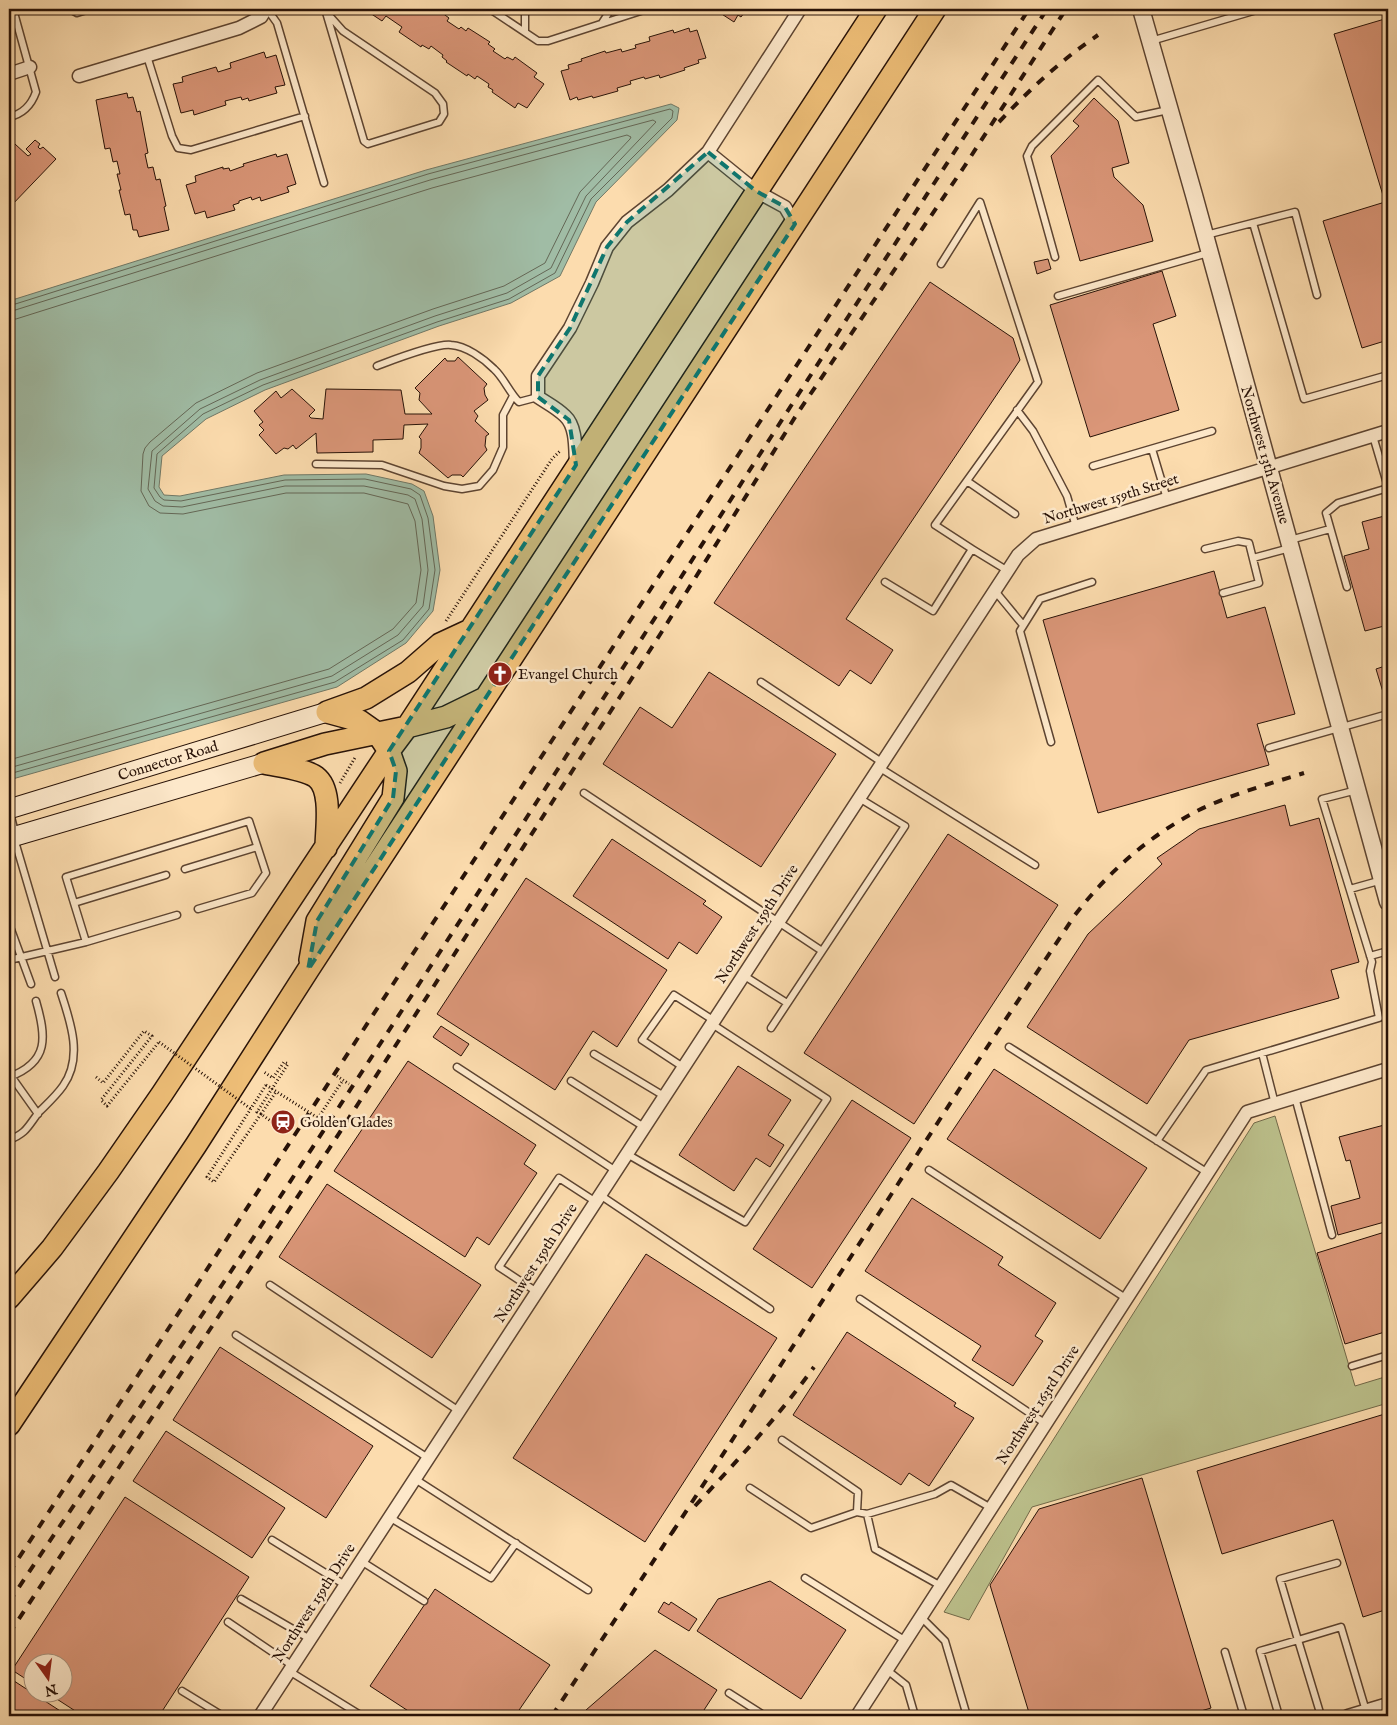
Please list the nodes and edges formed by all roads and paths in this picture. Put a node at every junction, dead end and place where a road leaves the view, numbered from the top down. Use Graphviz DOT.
graph roads {
  1 [pos="13,9"];
  2 [pos="70,9"];
  3 [pos="90,9"];
  4 [pos="266,9"];
  5 [pos="490,9"];
  6 [pos="525,9"];
  7 [pos="611,9"];
  8 [pos="647,9"];
  9 [pos="800,9"];
  10 [pos="876,9"];
  11 [pos="935,9"];
  12 [pos="1140,9"];
  13 [pos="1260,9"];
  14 [pos="326,10"];
  15 [pos="602,23"];
  16 [pos="525,32"];
  17 [pos="1150,41"];
  18 [pos="147,56"];
  19 [pos="30,68"];
  20 [pos="9,74"];
  21 [pos="79,76"];
  22 [pos="1169,109"];
  23 [pos="305,116"];
  24 [pos="9,117"];
  25 [pos="708,152"];
  26 [pos="324,183"];
  27 [pos="756,191"];
  28 [pos="1253,223"];
  29 [pos="795,224"];
  30 [pos="1205,236"];
  31 [pos="1210,253"];
  32 [pos="1055,257"];
  33 [pos="940,264"];
  34 [pos="1318,295"];
  35 [pos="1058,296"];
  36 [pos="377,366"];
  37 [pos="1388,375"];
  38 [pos="538,392"];
  39 [pos="513,396"];
  40 [pos="1017,410"];
  41 [pos="1212,431"];
  42 [pos="1388,431"];
  43 [pos="1373,436"];
  44 [pos="565,447"];
  45 [pos="1152,449"];
  46 [pos="316,464"];
  47 [pos="576,466"];
  48 [pos="1093,466"];
  49 [pos="1268,468"];
  50 [pos="967,481"];
  51 [pos="1388,488"];
  52 [pos="1167,499"];
  53 [pos="1014,514"];
  54 [pos="1076,527"];
  55 [pos="1330,528"];
  56 [pos="1290,544"];
  57 [pos="972,549"];
  58 [pos="1205,549"];
  59 [pos="1253,558"];
  60 [pos="1008,571"];
  61 [pos="886,582"];
  62 [pos="1092,582"];
  63 [pos="1347,586"];
  64 [pos="995,591"];
  65 [pos="1223,593"];
  66 [pos="1023,625"];
  67 [pos="442,626"];
  68 [pos="468,631"];
  69 [pos="761,682"];
  70 [pos="485,698"];
  71 [pos="327,712"];
  72 [pos="1388,714"];
  73 [pos="406,727"];
  74 [pos="1340,728"];
  75 [pos="378,733"];
  76 [pos="1051,742"];
  77 [pos="1269,748"];
  78 [pos="361,749"];
  79 [pos="389,751"];
  80 [pos="264,763"];
  81 [pos="881,766"];
  82 [pos="337,788"];
  83 [pos="1358,790"];
  84 [pos="584,793"];
  85 [pos="859,798"];
  86 [pos="9,809"];
  87 [pos="839,828"];
  88 [pos="10,832"];
  89 [pos="257,847"];
  90 [pos="326,848"];
  91 [pos="1035,865"];
  92 [pos="185,869"];
  93 [pos="166,875"];
  94 [pos="1382,880"];
  95 [pos="1350,889"];
  96 [pos="1388,902"];
  97 [pos="74,903"];
  98 [pos="198,909"];
  99 [pos="177,915"];
  100 [pos="778,922"];
  101 [pos="9,924"];
  102 [pos="86,942"];
  103 [pos="47,951"];
  104 [pos="822,951"];
  105 [pos="1388,951"];
  106 [pos="21,956"];
  107 [pos="1370,956"];
  108 [pos="9,960"];
  109 [pos="308,970"];
  110 [pos="743,975"];
  111 [pos="55,977"];
  112 [pos="31,984"];
  113 [pos="61,993"];
  114 [pos="36,1001"];
  115 [pos="788,1003"];
  116 [pos="713,1022"];
  117 [pos="772,1028"];
  118 [pos="1009,1047"];
  119 [pos="1262,1053"];
  120 [pos="594,1054"];
  121 [pos="248,1062"];
  122 [pos="457,1067"];
  123 [pos="684,1067"];
  124 [pos="1388,1069"];
  125 [pos="10,1076"];
  126 [pos="337,1076"];
  127 [pos="96,1077"];
  128 [pos="343,1080"];
  129 [pos="571,1081"];
  130 [pos="349,1084"];
  131 [pos="276,1092"];
  132 [pos="664,1096"];
  133 [pos="1295,1097"];
  134 [pos="1275,1104"];
  135 [pos="251,1109"];
  136 [pos="38,1114"];
  137 [pos="261,1114"];
  138 [pos="644,1127"];
  139 [pos="283,1130"];
  140 [pos="9,1140"];
  141 [pos="1157,1141"];
  142 [pos="627,1154"];
  143 [pos="929,1170"];
  144 [pos="616,1171"];
  145 [pos="1208,1172"];
  146 [pos="598,1198"];
  147 [pos="1332,1235"];
  148 [pos="270,1285"];
  149 [pos="536,1292"];
  150 [pos="9,1298"];
  151 [pos="1126,1299"];
  152 [pos="860,1300"];
  153 [pos="770,1309"];
  154 [pos="236,1334"];
  155 [pos="1388,1355"];
  156 [pos="1352,1366"];
  157 [pos="459,1411"];
  158 [pos="1046,1424"];
  159 [pos="9,1425"];
  160 [pos="782,1440"];
  161 [pos="428,1458"];
  162 [pos="415,1479"];
  163 [pos="750,1488"];
  164 [pos="991,1508"];
  165 [pos="857,1512"];
  166 [pos="867,1514"];
  167 [pos="390,1517"];
  168 [pos="272,1540"];
  169 [pos="516,1543"];
  170 [pos="361,1561"];
  171 [pos="1337,1562"];
  172 [pos="805,1578"];
  173 [pos="346,1585"];
  174 [pos="941,1586"];
  175 [pos="588,1590"];
  176 [pos="241,1599"];
  177 [pos="424,1602"];
  178 [pos="921,1617"];
  179 [pos="228,1622"];
  180 [pos="310,1639"];
  181 [pos="1298,1640"];
  182 [pos="906,1641"];
  183 [pos="1225,1652"];
  184 [pos="291,1668"];
  185 [pos="887,1670"];
  186 [pos="182,1690"];
  187 [pos="729,1693"];
  188 [pos="1388,1704"];
  189 [pos="1356,1714"];
  190 [pos="223,1716"];
  191 [pos="260,1716"];
  192 [pos="362,1716"];
  193 [pos="765,1716"];
  194 [pos="857,1716"];
  195 [pos="915,1716"];
  196 [pos="966,1716"];
  197 [pos="1244,1716"];
  198 [pos="1279,1716"];
  199 [pos="1321,1716"];
  1 -- 19 [label="lane"];
  2 -- 3 [label="lane"];
  4 -- 18 [label="street"];
  4 -- 23 [label="lane"];
  5 -- 16 [label="lane"];
  6 -- 16 [label="lane"];
  7 -- 15 [label="lane"];
  8 -- 15 [label="lane"];
  9 -- 25 [label="street"];
  10 -- 27 [label="main road"];
  11 -- 29 [label="main road"];
  12 -- 17 [label="street, Northwest 13th Avenue"];
  13 -- 17 [label="lane"];
  14 -- 14 [label="lane"];
  15 -- 16 [label="lane"];
  17 -- 22 [label="street, Northwest 13th Avenue"];
  18 -- 21 [label="street"];
  18 -- 23 [label="lane"];
  19 -- 20 [label="street"];
  19 -- 24 [label="lane"];
  22 -- 30 [label="street, Northwest 13th Avenue"];
  22 -- 32 [label="lane"];
  23 -- 26 [label="lane"];
  25 -- 27 [label="street"];
  25 -- 38 [label="street"];
  27 -- 29 [label="street"];
  27 -- 47 [label="main road"];
  28 -- 30 [label="lane"];
  28 -- 34 [label="lane"];
  28 -- 37 [label="lane"];
  29 -- 70 [label="main road"];
  30 -- 31 [label="street, Northwest 13th Avenue"];
  31 -- 35 [label="lane"];
  31 -- 49 [label="street, Northwest 13th Avenue"];
  33 -- 40 [label="lane"];
  36 -- 39 [label="lane"];
  38 -- 39 [label="lane"];
  38 -- 47 [label="street"];
  39 -- 46 [label="lane"];
  40 -- 50 [label="lane"];
  40 -- 54 [label="lane"];
  41 -- 45 [label="lane"];
  42 -- 43 [label="street, Northwest 159th Street"];
  43 -- 49 [label="street, Northwest 159th Street"];
  43 -- 51 [label="lane"];
  44 -- 67 [label="path"];
  45 -- 48 [label="lane"];
  45 -- 52 [label="lane"];
  47 -- 68 [label="main road"];
  49 -- 52 [label="street, Northwest 159th Street"];
  49 -- 56 [label="street, Northwest 13th Avenue"];
  50 -- 53 [label="lane"];
  50 -- 57 [label="lane"];
  51 -- 55 [label="lane"];
  52 -- 54 [label="street, Northwest 159th Street"];
  54 -- 60 [label="street, Northwest 159th Street"];
  55 -- 56 [label="lane"];
  55 -- 63 [label="lane"];
  56 -- 59 [label="lane"];
  56 -- 74 [label="street, Northwest 13th Avenue"];
  57 -- 60 [label="lane"];
  57 -- 61 [label="lane"];
  58 -- 59 [label="lane"];
  59 -- 65 [label="lane"];
  60 -- 64 [label="street, Northwest 159th Street"];
  62 -- 66 [label="lane"];
  64 -- 66 [label="lane"];
  64 -- 81 [label="street, Northwest 159th Street"];
  66 -- 76 [label="lane"];
  68 -- 71 [label="main road"];
  68 -- 73 [label="main road"];
  69 -- 81 [label="lane"];
  70 -- 73 [label="main road"];
  70 -- 109 [label="main road"];
  71 -- 75 [label="main road"];
  71 -- 86 [label="main road, Connector Road"];
  72 -- 74 [label="lane"];
  73 -- 75 [label="main road"];
  73 -- 79 [label="main road"];
  74 -- 77 [label="lane"];
  74 -- 83 [label="street, Northwest 13th Avenue"];
  75 -- 79 [label="main road"];
  75 -- 80 [label="main road"];
  78 -- 82 [label="path"];
  79 -- 90 [label="main road"];
  79 -- 109 [label="main road"];
  80 -- 88 [label="main road, Connector Road"];
  80 -- 90 [label="main road"];
  81 -- 85 [label="street, Northwest 159th Street"];
  81 -- 91 [label="lane"];
  83 -- 94 [label="street, Northwest 13th Avenue"];
  83 -- 95 [label="lane"];
  84 -- 100 [label="lane"];
  85 -- 87 [label="street, Northwest 159th Street"];
  85 -- 104 [label="lane"];
  87 -- 100 [label="street, Northwest 159th Drive"];
  88 -- 103 [label="lane"];
  89 -- 92 [label="lane"];
  89 -- 97 [label="lane"];
  89 -- 98 [label="lane"];
  90 -- 150 [label="main road"];
  93 -- 97 [label="lane"];
  94 -- 95 [label="lane"];
  94 -- 96 [label="street, Northwest 13th Avenue"];
  95 -- 107 [label="lane"];
  97 -- 102 [label="lane"];
  99 -- 102 [label="lane"];
  100 -- 104 [label="lane"];
  100 -- 110 [label="street, Northwest 159th Drive"];
  101 -- 106 [label="lane"];
  102 -- 103 [label="lane"];
  103 -- 106 [label="lane"];
  103 -- 111 [label="lane"];
  104 -- 115 [label="lane"];
  105 -- 107 [label="lane"];
  106 -- 108 [label="lane"];
  106 -- 112 [label="lane"];
  107 -- 119 [label="lane"];
  109 -- 121 [label="main road"];
  110 -- 115 [label="lane"];
  110 -- 116 [label="street, Northwest 159th Drive"];
  113 -- 136 [label="lane"];
  114 -- 125 [label="lane"];
  115 -- 117 [label="lane"];
  116 -- 123 [label="street, Northwest 159th Drive"];
  116 -- 123 [label="lane"];
  116 -- 142 [label="lane"];
  118 -- 141 [label="lane"];
  119 -- 134 [label="lane"];
  119 -- 141 [label="lane"];
  120 -- 132 [label="lane"];
  121 -- 137 [label="path"];
  121 -- 159 [label="main road"];
  122 -- 144 [label="lane"];
  123 -- 132 [label="street, Northwest 159th Drive"];
  124 -- 133 [label="street"];
  125 -- 136 [label="lane"];
  126 -- 128 [label="path"];
  127 -- 135 [label="path, bridge"];
  128 -- 130 [label="path"];
  128 -- 131 [label="path, bridge"];
  129 -- 138 [label="lane"];
  131 -- 135 [label="path, bridge"];
  131 -- 137 [label="path"];
  132 -- 138 [label="street, Northwest 159th Drive"];
  133 -- 134 [label="street"];
  133 -- 147 [label="lane"];
  134 -- 145 [label="street, Northwest 163rd Drive"];
  135 -- 137 [label="path"];
  136 -- 140 [label="lane"];
  137 -- 139 [label="path"];
  138 -- 142 [label="street, Northwest 159th Drive"];
  141 -- 145 [label="lane"];
  142 -- 144 [label="street, Northwest 159th Drive"];
  143 -- 151 [label="lane"];
  144 -- 146 [label="street, Northwest 159th Drive"];
  145 -- 151 [label="street, Northwest 163rd Drive"];
  146 -- 149 [label="street, Northwest 159th Drive"];
  146 -- 149 [label="lane"];
  146 -- 153 [label="lane"];
  148 -- 157 [label="lane"];
  149 -- 157 [label="street, Northwest 159th Drive"];
  151 -- 158 [label="street, Northwest 163rd Drive"];
  152 -- 158 [label="lane"];
  154 -- 161 [label="lane"];
  155 -- 156 [label="lane"];
  157 -- 161 [label="street, Northwest 159th Drive"];
  158 -- 164 [label="street, Northwest 163rd Drive"];
  160 -- 165 [label="lane"];
  161 -- 162 [label="street, Northwest 159th Drive"];
  162 -- 167 [label="street, Northwest 159th Drive"];
  162 -- 169 [label="lane"];
  163 -- 165 [label="lane"];
  164 -- 166 [label="lane"];
  164 -- 174 [label="street, Northwest 163rd Drive"];
  165 -- 166 [label="lane"];
  166 -- 174 [label="lane"];
  167 -- 169 [label="lane"];
  167 -- 170 [label="street, Northwest 159th Drive"];
  168 -- 173 [label="lane"];
  169 -- 175 [label="lane"];
  170 -- 173 [label="street, Northwest 159th Drive"];
  170 -- 177 [label="lane"];
  171 -- 181 [label="lane"];
  172 -- 182 [label="lane"];
  173 -- 180 [label="street, Northwest 159th Drive"];
  174 -- 178 [label="street, Northwest 163rd Drive"];
  176 -- 180 [label="lane"];
  178 -- 182 [label="street, Northwest 163rd Drive"];
  178 -- 196 [label="lane"];
  179 -- 184 [label="lane"];
  180 -- 184 [label="street, Northwest 159th Drive"];
  181 -- 189 [label="lane"];
  181 -- 198 [label="lane"];
  181 -- 199 [label="lane"];
  182 -- 185 [label="street, Northwest 163rd Drive"];
  183 -- 197 [label="lane"];
  184 -- 191 [label="street, Northwest 159th Drive"];
  184 -- 192 [label="lane"];
  185 -- 194 [label="street, Northwest 163rd Drive"];
  185 -- 195 [label="lane"];
  186 -- 190 [label="lane"];
  187 -- 193 [label="lane"];
  188 -- 189 [label="street"];
}
